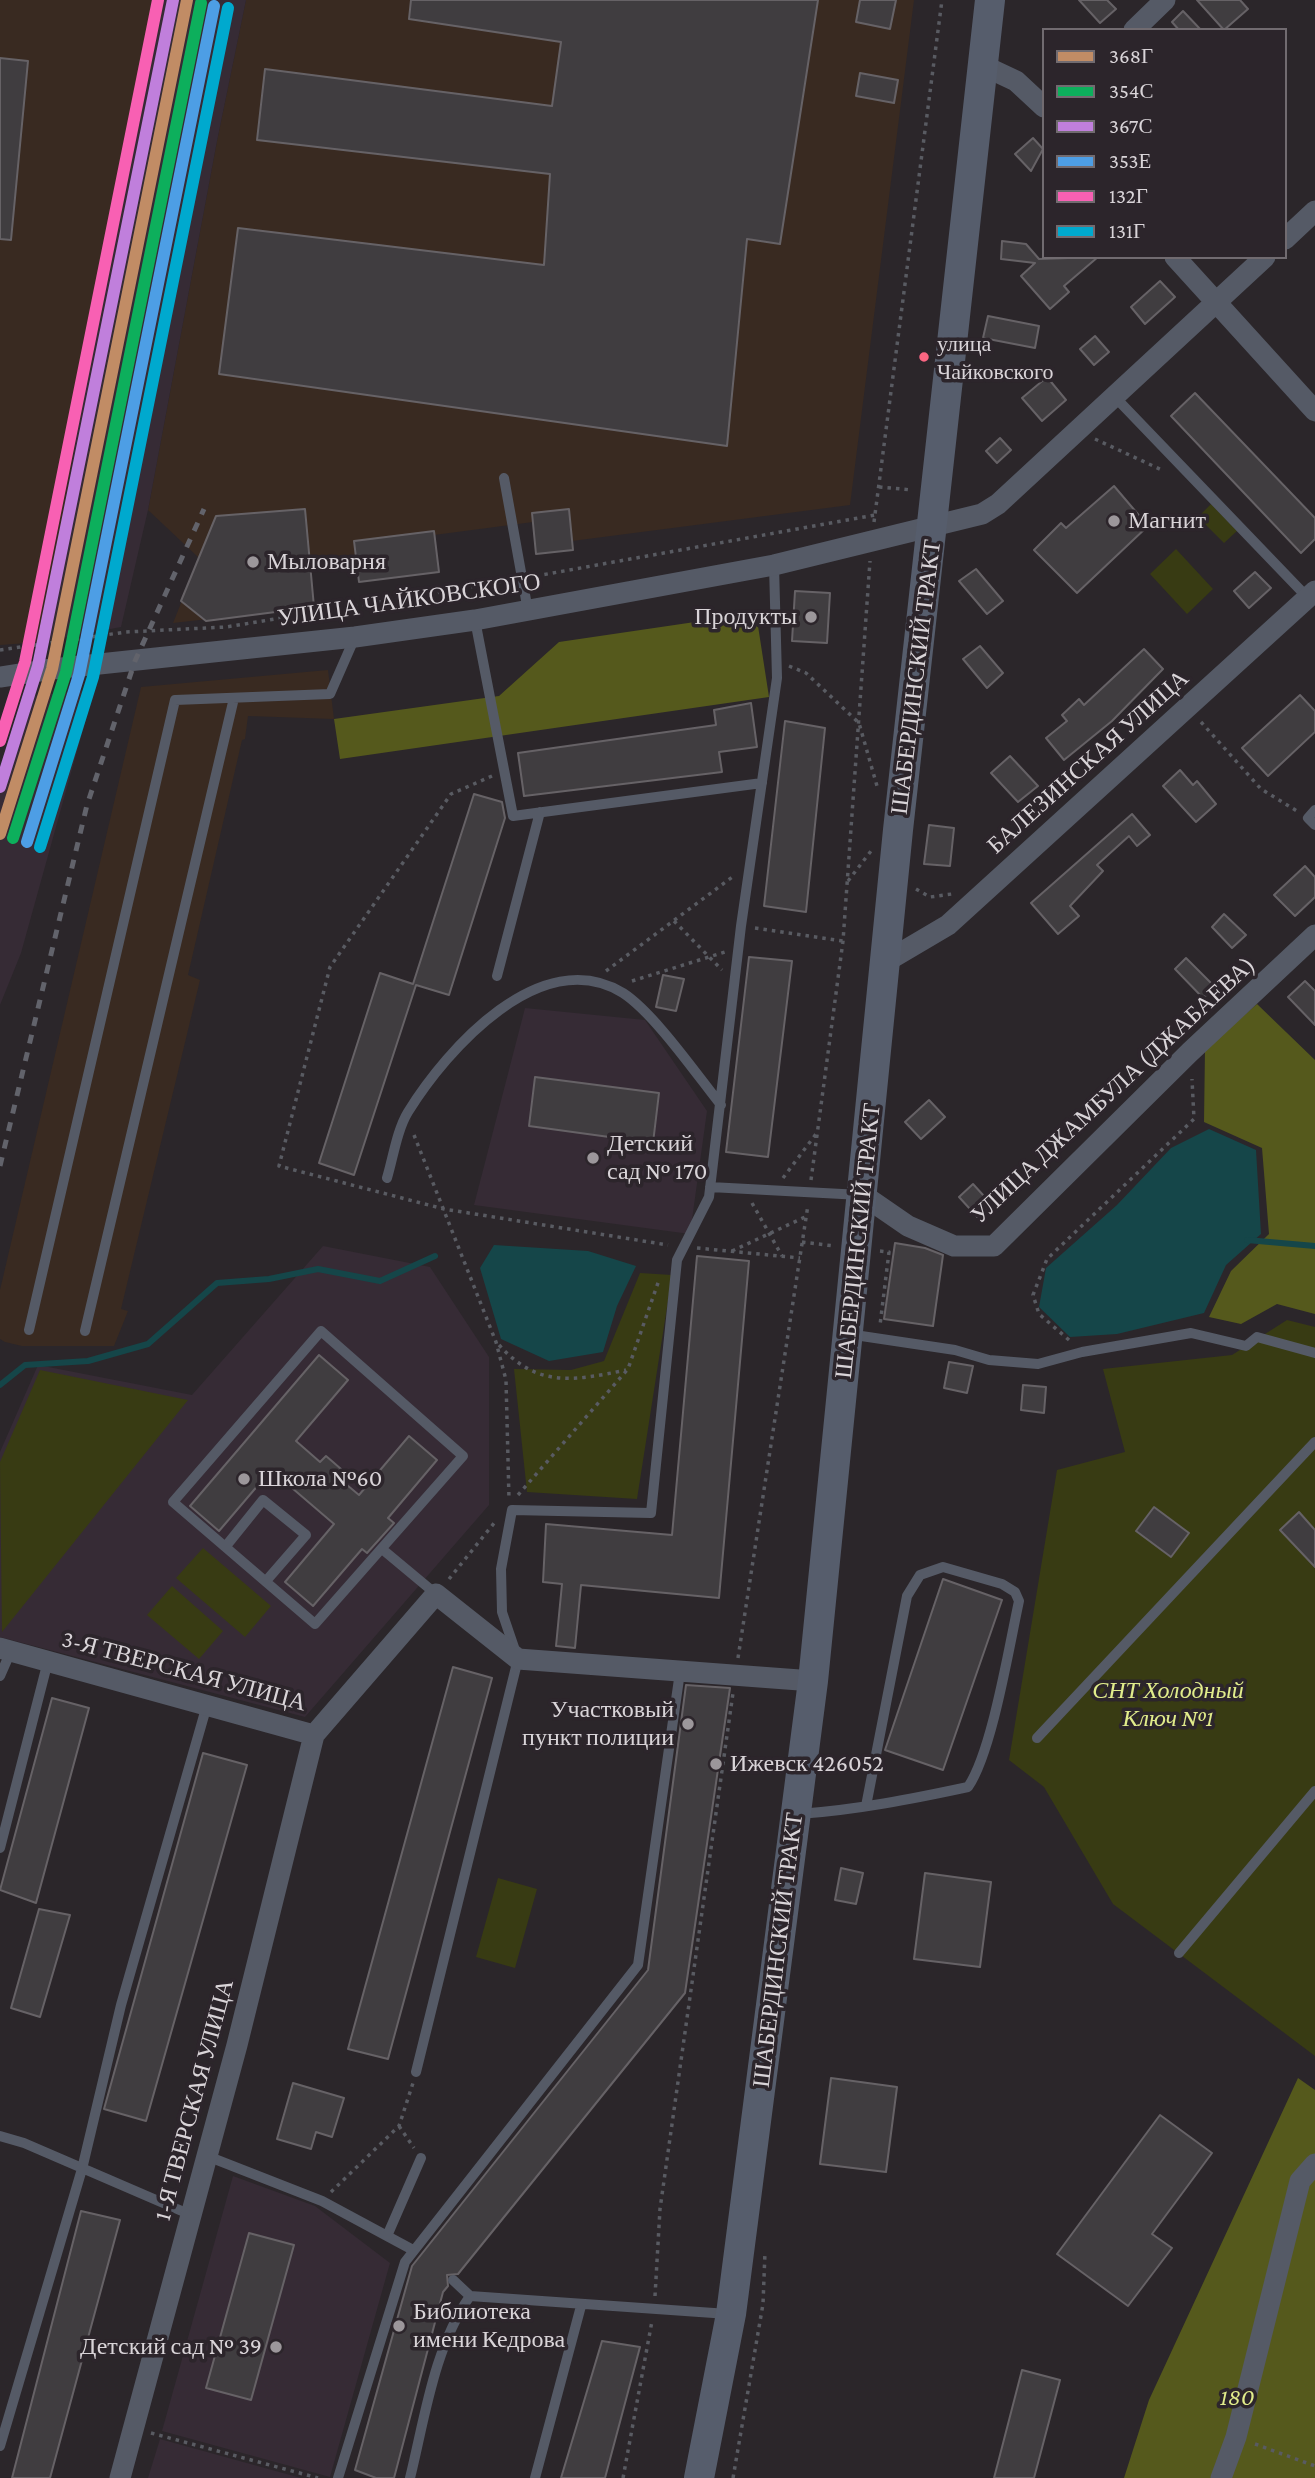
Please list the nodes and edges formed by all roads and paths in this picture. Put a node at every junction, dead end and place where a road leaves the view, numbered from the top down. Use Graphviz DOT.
graph roads {
  1 [pos="942,0"];
  2 [pos="990,0"];
  3 [pos="1165,0"];
  4 [pos="1136,28"];
  5 [pos="982,65"];
  6 [pos="1042,105"];
  7 [pos="1315,211"];
  8 [pos="1287,237"];
  9 [pos="1177,259"];
  10 [pos="1263,259"];
  11 [pos="1215,303"];
  12 [pos="1114,396"];
  13 [pos="1315,411"];
  14 [pos="1077,430"];
  15 [pos="1165,471"];
  16 [pos="504,478"];
  17 [pos="875,515"];
  18 [pos="933,525"];
  19 [pos="872,540"];
  20 [pos="774,565"];
  21 [pos="522,578"];
  22 [pos="1311,595"];
  23 [pos="528,611"];
  24 [pos="475,620"];
  25 [pos="355,637"];
  26 [pos="0,650"];
  27 [pos="777,661"];
  28 [pos="0,677"];
  29 [pos="234,698"];
  30 [pos="1187,707"];
  31 [pos="859,723"];
  32 [pos="762,783"];
  33 [pos="878,789"];
  34 [pos="540,812"];
  35 [pos="1312,818"];
  36 [pos="872,850"];
  37 [pos="750,863"];
  38 [pos="847,883"];
  39 [pos="913,887"];
  40 [pos="956,893"];
  41 [pos="673,921"];
  42 [pos="741,926"];
  43 [pos="1315,935"];
  44 [pos="843,941"];
  45 [pos="738,948"];
  46 [pos="707,958"];
  47 [pos="887,961"];
  48 [pos="497,976"];
  49 [pos="594,980"];
  50 [pos="735,981"];
  51 [pos="610,987"];
  52 [pos="1190,1052"];
  53 [pos="721,1105"];
  54 [pos="406,1115"];
  55 [pos="817,1132"];
  56 [pos="387,1178"];
  57 [pos="710,1187"];
  58 [pos="744,1189"];
  59 [pos="773,1191"];
  60 [pos="810,1192"];
  61 [pos="863,1195"];
  62 [pos="806,1217"];
  63 [pos="769,1233"];
  64 [pos="684,1247"];
  65 [pos="730,1251"];
  66 [pos="782,1256"];
  67 [pos="800,1258"];
  68 [pos="677,1260"];
  69 [pos="29,1330"];
  70 [pos="85,1331"];
  71 [pos="848,1334"];
  72 [pos="1074,1341"];
  73 [pos="496,1342"];
  74 [pos="1315,1353"];
  75 [pos="628,1369"];
  76 [pos="1315,1442"];
  77 [pos="511,1507"];
  78 [pos="226,1546"];
  79 [pos="382,1549"];
  80 [pos="266,1581"];
  81 [pos="436,1594"];
  82 [pos="5,1649"];
  83 [pos="518,1659"];
  84 [pos="48,1661"];
  85 [pos="680,1672"];
  86 [pos="735,1675"];
  87 [pos="0,1676"];
  88 [pos="813,1681"];
  89 [pos="206,1705"];
  90 [pos="314,1735"];
  91 [pos="1037,1738"];
  92 [pos="1315,1791"];
  93 [pos="866,1806"];
  94 [pos="796,1815"];
  95 [pos="0,1848"];
  96 [pos="1180,1953"];
  97 [pos="416,2072"];
  98 [pos="399,2126"];
  99 [pos="0,2136"];
  100 [pos="207,2156"];
  101 [pos="421,2158"];
  102 [pos="1315,2164"];
  103 [pos="82,2169"];
  104 [pos="322,2201"];
  105 [pos="191,2215"];
  106 [pos="387,2236"];
  107 [pos="414,2250"];
  108 [pos="453,2280"];
  109 [pos="470,2297"];
  110 [pos="581,2306"];
  111 [pos="654,2310"];
  112 [pos="731,2314"];
  113 [pos="133,2428"];
  114 [pos="1236,2437"];
  115 [pos="0,2446"];
  116 [pos="1315,2466"];
  117 [pos="120,2478"];
  118 [pos="318,2478"];
  119 [pos="338,2478"];
  120 [pos="410,2478"];
  121 [pos="535,2478"];
  122 [pos="623,2478"];
  123 [pos="699,2478"];
  124 [pos="1221,2478"];
  1 -- 17 [label="path"];
  2 -- 5 [label="main road, ШАБЕРДИНСКИЙ ТРАКТ"];
  3 -- 4 [label="street"];
  5 -- 6 [label="street"];
  5 -- 18 [label="main road, ШАБЕРДИНСКИЙ ТРАКТ"];
  7 -- 8 [label="street"];
  9 -- 11 [label="street"];
  10 -- 11 [label="street, УЛИЦА ЧАЙКОВСКОГО"];
  11 -- 12 [label="street, УЛИЦА ЧАЙКОВСКОГО"];
  11 -- 13 [label="street"];
  12 -- 14 [label="street, УЛИЦА ЧАЙКОВСКОГО"];
  12 -- 22 [label="lane"];
  14 -- 15 [label="path"];
  14 -- 18 [label="street, УЛИЦА ЧАЙКОВСКОГО"];
  16 -- 21 [label="lane"];
  17 -- 19 [label="path"];
  17 -- 21 [label="path"];
  18 -- 19 [label="street, УЛИЦА ЧАЙКОВСКОГО"];
  18 -- 47 [label="main road, ШАБЕРДИНСКИЙ ТРАКТ"];
  19 -- 20 [label="street, УЛИЦА ЧАЙКОВСКОГО"];
  19 -- 31 [label="path"];
  20 -- 23 [label="street, УЛИЦА ЧАЙКОВСКОГО"];
  20 -- 27 [label="lane"];
  21 -- 23 [label="lane"];
  21 -- 26 [label="path"];
  22 -- 30 [label="street, БАЛЕЗИНСКАЯ УЛИЦА"];
  23 -- 24 [label="street, УЛИЦА ЧАЙКОВСКОГО"];
  24 -- 25 [label="street, УЛИЦА ЧАЙКОВСКОГО"];
  24 -- 34 [label="lane"];
  25 -- 28 [label="street, УЛИЦА ЧАЙКОВСКОГО"];
  25 -- 29 [label="lane"];
  27 -- 31 [label="path"];
  27 -- 32 [label="lane"];
  29 -- 69 [label="lane"];
  29 -- 70 [label="lane"];
  30 -- 35 [label="path"];
  30 -- 47 [label="street, БАЛЕЗИНСКАЯ УЛИЦА"];
  31 -- 33 [label="path"];
  31 -- 38 [label="path"];
  32 -- 34 [label="lane"];
  32 -- 37 [label="lane"];
  34 -- 48 [label="lane"];
  36 -- 38 [label="path"];
  37 -- 41 [label="path"];
  37 -- 42 [label="lane"];
  38 -- 44 [label="path"];
  39 -- 40 [label="path"];
  41 -- 46 [label="path"];
  41 -- 49 [label="path"];
  42 -- 44 [label="path"];
  42 -- 45 [label="lane"];
  43 -- 52 [label="street, УЛИЦА ДЖАМБУЛА (ДЖАБАЕВА)"];
  44 -- 55 [label="path"];
  45 -- 46 [label="path"];
  45 -- 50 [label="lane"];
  46 -- 50 [label="path"];
  46 -- 51 [label="path"];
  47 -- 61 [label="main road, ШАБЕРДИНСКИЙ ТРАКТ"];
  49 -- 51 [label="lane"];
  49 -- 54 [label="lane"];
  50 -- 53 [label="lane"];
  51 -- 53 [label="lane"];
  52 -- 61 [label="street, УЛИЦА ДЖАМБУЛА (ДЖАБАЕВА)"];
  52 -- 72 [label="path"];
  53 -- 57 [label="lane"];
  54 -- 56 [label="lane"];
  54 -- 73 [label="path"];
  55 -- 59 [label="path"];
  55 -- 60 [label="path"];
  57 -- 58 [label="lane"];
  57 -- 64 [label="lane"];
  58 -- 59 [label="lane"];
  58 -- 63 [label="path"];
  59 -- 60 [label="lane"];
  60 -- 61 [label="lane"];
  60 -- 62 [label="path"];
  61 -- 71 [label="main road, ШАБЕРДИНСКИЙ ТРАКТ"];
  62 -- 63 [label="path"];
  62 -- 67 [label="path"];
  63 -- 65 [label="path"];
  63 -- 66 [label="path"];
  64 -- 65 [label="path"];
  64 -- 68 [label="lane"];
  65 -- 66 [label="path"];
  66 -- 67 [label="path"];
  67 -- 86 [label="path"];
  68 -- 75 [label="path"];
  68 -- 77 [label="lane"];
  71 -- 74 [label="lane"];
  71 -- 88 [label="main road, ШАБЕРДИНСКИЙ ТРАКТ"];
  73 -- 75 [label="path"];
  73 -- 77 [label="path"];
  75 -- 77 [label="path"];
  76 -- 91 [label="lane"];
  77 -- 81 [label="path"];
  77 -- 83 [label="lane"];
  78 -- 79 [label="lane"];
  78 -- 80 [label="lane"];
  78 -- 80 [label="lane"];
  79 -- 80 [label="lane"];
  79 -- 81 [label="lane"];
  81 -- 83 [label="street"];
  81 -- 90 [label="street, 3-Я ТВЕРСКАЯ УЛИЦА"];
  82 -- 84 [label="street, 3-Я ТВЕРСКАЯ УЛИЦА"];
  82 -- 87 [label="lane"];
  83 -- 85 [label="street"];
  83 -- 97 [label="lane"];
  84 -- 89 [label="street, 3-Я ТВЕРСКАЯ УЛИЦА"];
  84 -- 95 [label="lane"];
  85 -- 86 [label="street"];
  85 -- 107 [label="lane"];
  86 -- 88 [label="street"];
  86 -- 111 [label="path"];
  88 -- 94 [label="main road, ШАБЕРДИНСКИЙ ТРАКТ"];
  89 -- 90 [label="street, 3-Я ТВЕРСКАЯ УЛИЦА"];
  89 -- 103 [label="lane"];
  90 -- 100 [label="street, 1-Я ТВЕРСКАЯ УЛИЦА"];
  92 -- 96 [label="lane"];
  93 -- 93 [label="lane"];
  93 -- 94 [label="lane"];
  94 -- 112 [label="main road, ШАБЕРДИНСКИЙ ТРАКТ"];
  97 -- 98 [label="path"];
  98 -- 101 [label="path"];
  98 -- 104 [label="path"];
  99 -- 103 [label="lane"];
  100 -- 104 [label="lane"];
  100 -- 105 [label="street, 1-Я ТВЕРСКАЯ УЛИЦА"];
  101 -- 106 [label="lane"];
  102 -- 114 [label="street"];
  103 -- 105 [label="lane"];
  103 -- 115 [label="lane"];
  104 -- 106 [label="lane"];
  105 -- 113 [label="street, 1-Я ТВЕРСКАЯ УЛИЦА"];
  106 -- 107 [label="lane"];
  107 -- 119 [label="lane"];
  108 -- 109 [label="lane"];
  109 -- 110 [label="lane"];
  109 -- 120 [label="lane"];
  110 -- 111 [label="lane"];
  110 -- 121 [label="lane"];
  111 -- 112 [label="lane"];
  111 -- 122 [label="path"];
  112 -- 123 [label="main road, ШАБЕРДИНСКИЙ ТРАКТ"];
  113 -- 117 [label="street, 1-Я ТВЕРСКАЯ УЛИЦА"];
  113 -- 118 [label="path"];
  114 -- 116 [label="path"];
  114 -- 124 [label="street"];
}
